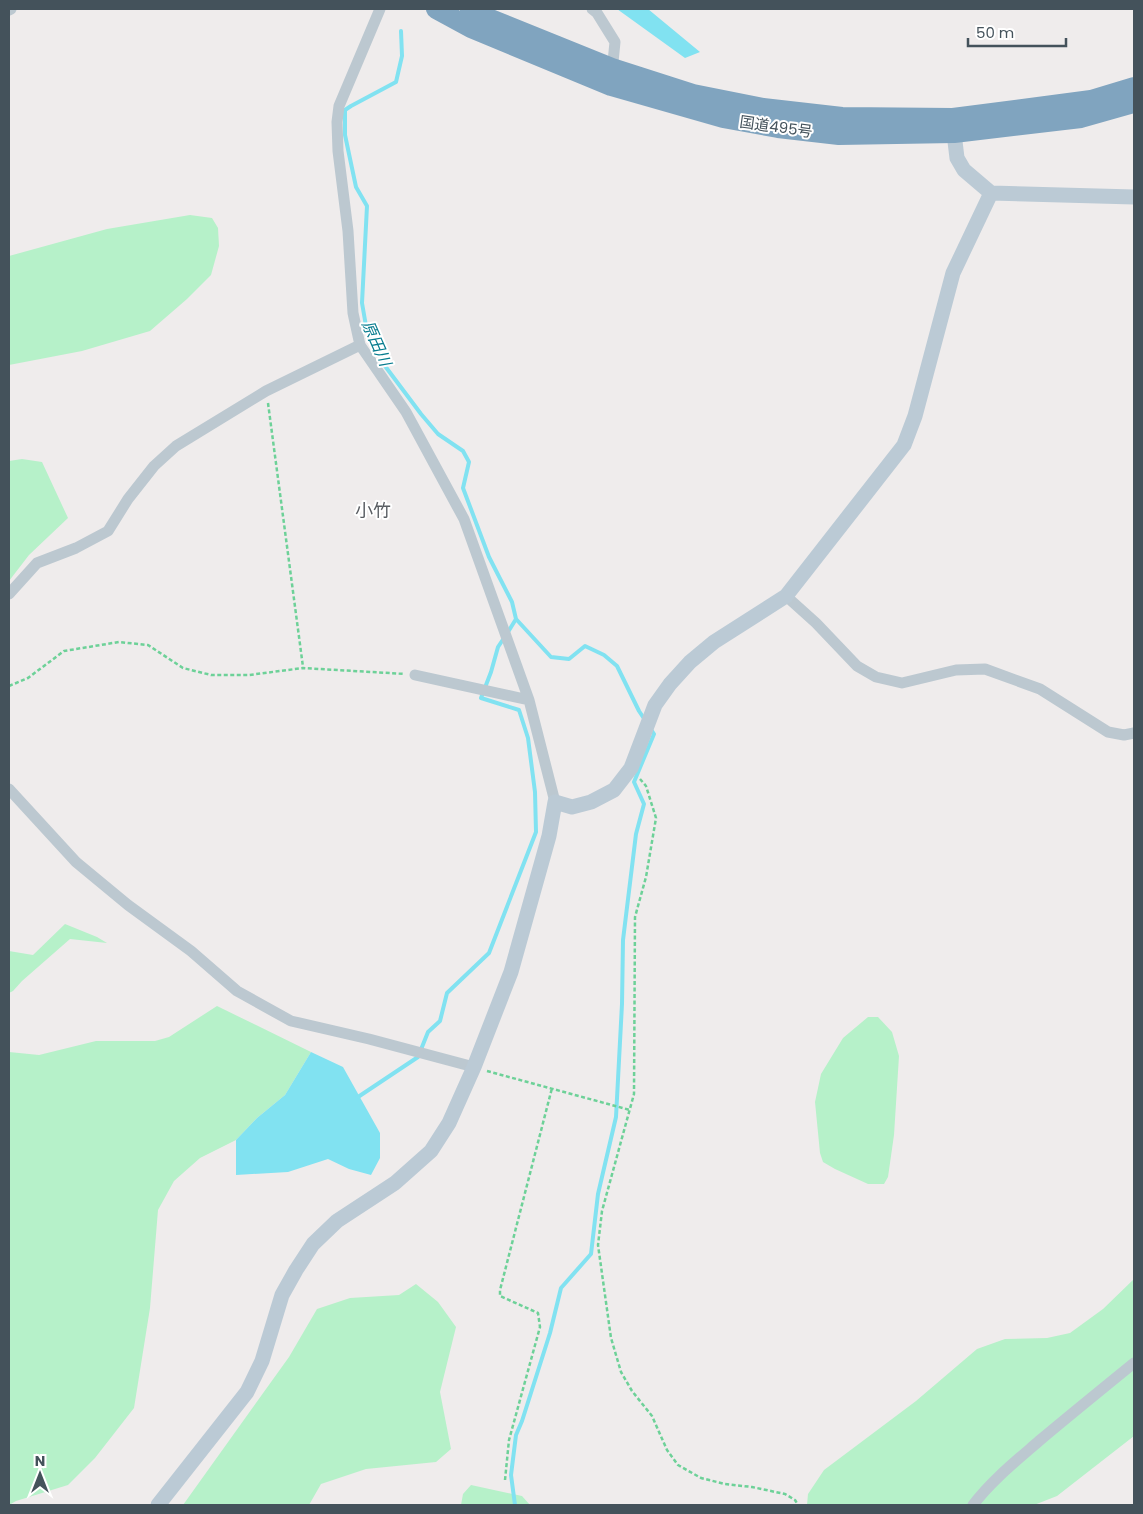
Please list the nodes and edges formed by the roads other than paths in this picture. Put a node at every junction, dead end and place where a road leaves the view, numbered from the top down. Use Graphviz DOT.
graph roads {
  1 [pos="380,9"];
  2 [pos="436,9"];
  3 [pos="470,9"];
  4 [pos="598,10"];
  5 [pos="612,77"];
  6 [pos="1134,87"];
  7 [pos="1134,103"];
  8 [pos="953,126"];
  9 [pos="991,193"];
  10 [pos="1134,197"];
  11 [pos="360,345"];
  12 [pos="9,594"];
  13 [pos="786,596"];
  14 [pos="415,674"];
  15 [pos="529,700"];
  16 [pos="1134,733"];
  17 [pos="9,789"];
  18 [pos="555,802"];
  19 [pos="474,1067"];
  20 [pos="1134,1363"];
  21 [pos="158,1505"];
  22 [pos="973,1505"];
  1 -- 11 [label="street"];
  2 -- 5 [label="highway, 国道495号"];
  3 -- 5 [label="highway, 国道495号"];
  4 -- 5 [label="street"];
  5 -- 8 [label="highway, 国道495号"];
  6 -- 8 [label="highway, 国道495号"];
  7 -- 8 [label="highway, 国道495号"];
  8 -- 9 [label="street"];
  9 -- 10 [label="street"];
  9 -- 13 [label="street"];
  11 -- 12 [label="street"];
  11 -- 15 [label="street"];
  13 -- 16 [label="street"];
  13 -- 18 [label="street"];
  14 -- 15 [label="street"];
  15 -- 18 [label="street"];
  17 -- 19 [label="street"];
  18 -- 19 [label="street"];
  19 -- 21 [label="street"];
  20 -- 22 [label="street"];
}
